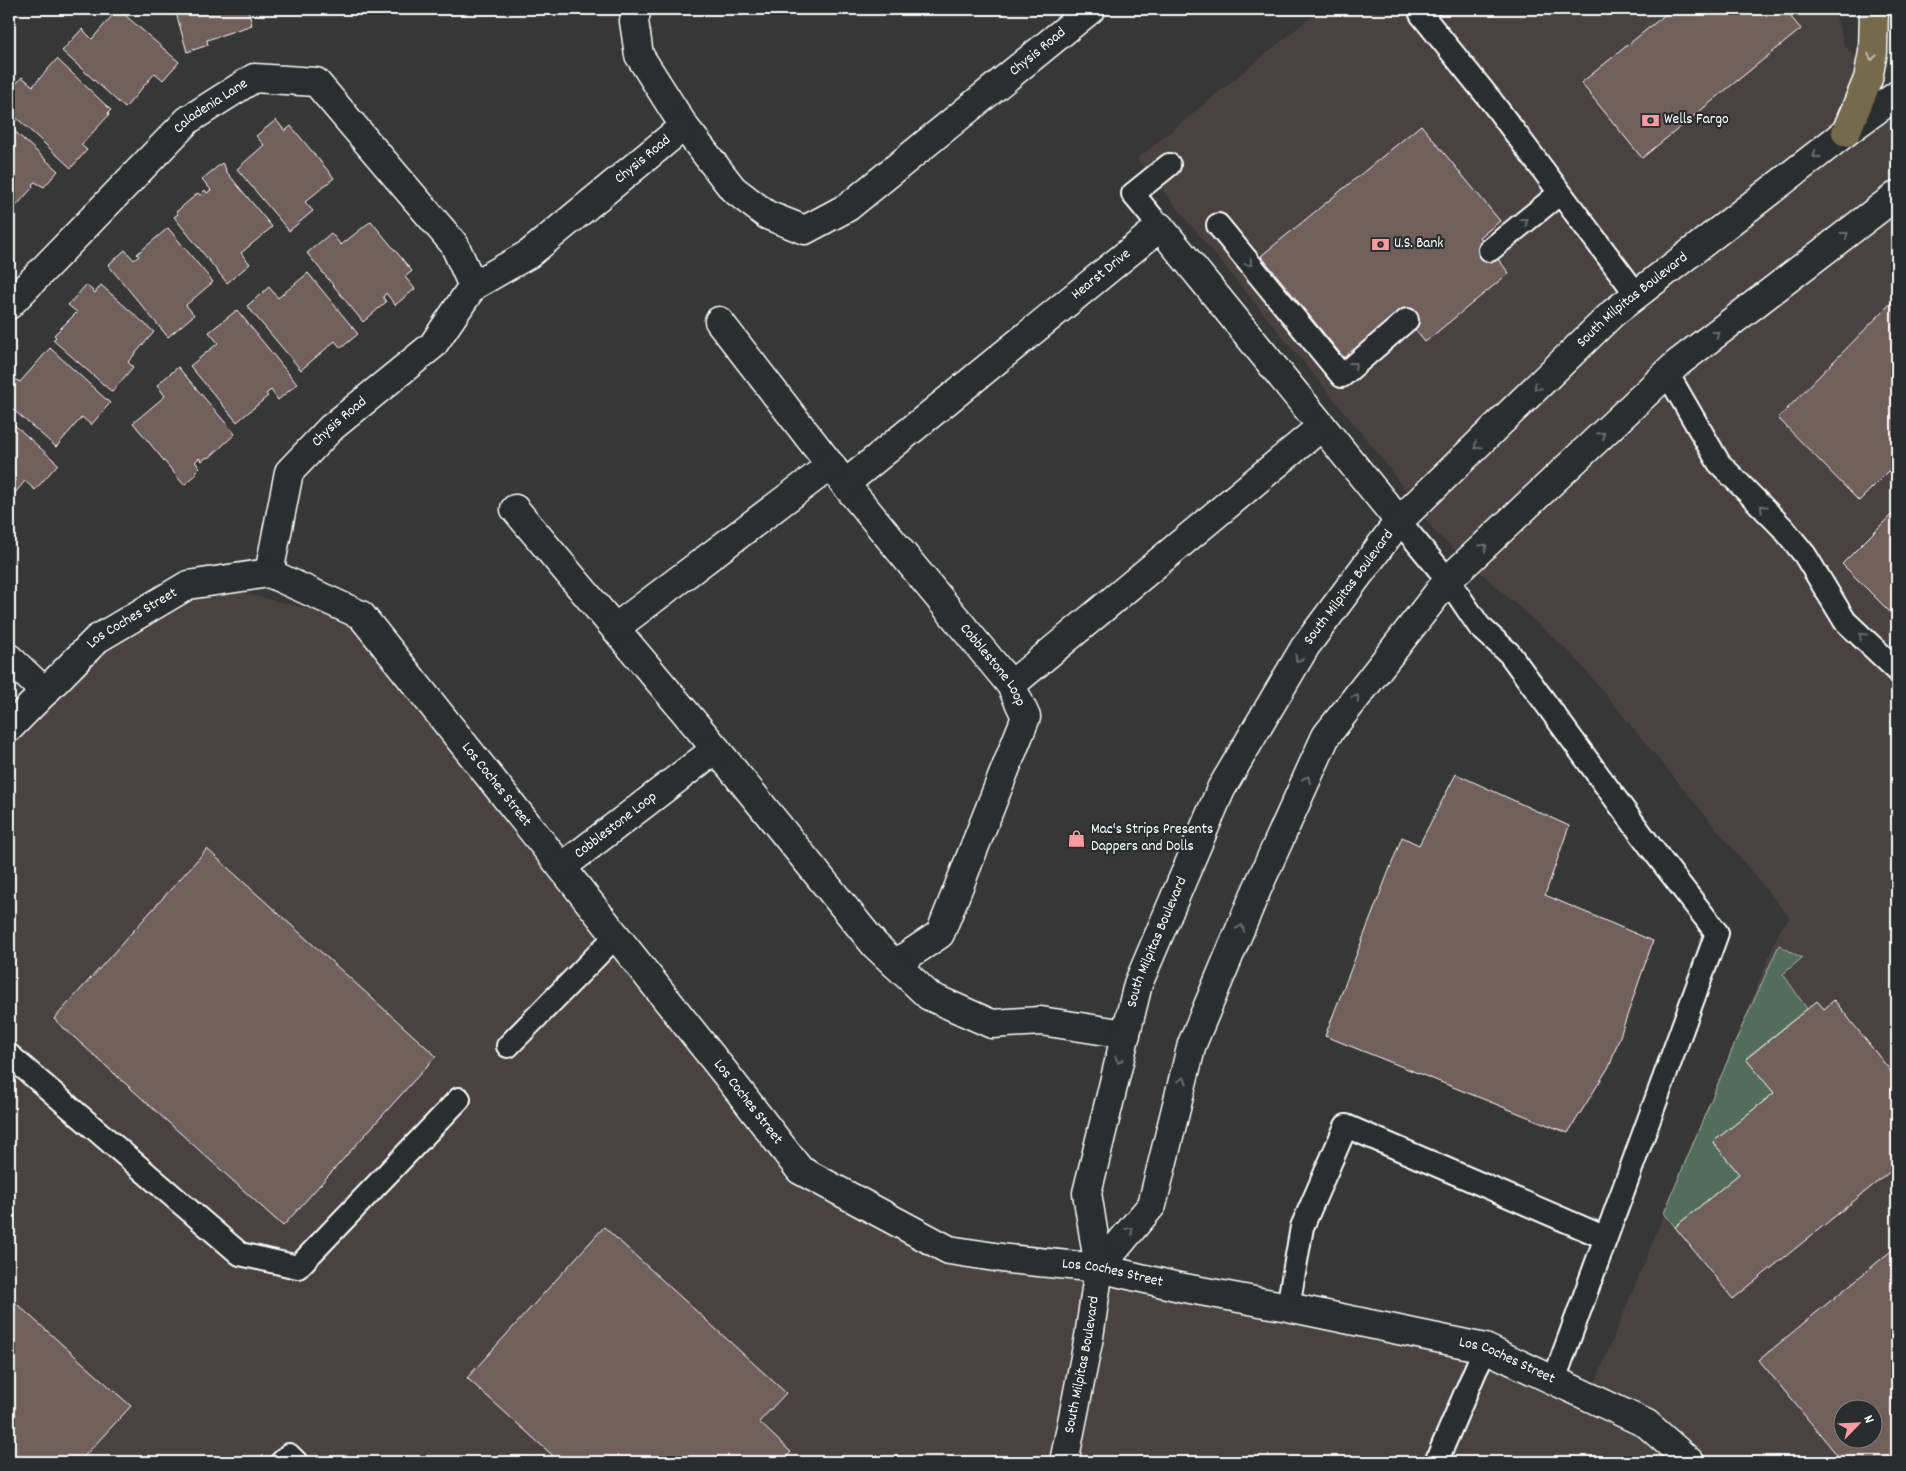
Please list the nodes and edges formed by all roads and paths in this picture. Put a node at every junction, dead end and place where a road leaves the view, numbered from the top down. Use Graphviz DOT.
graph roads {
  1 [pos="637,9"];
  2 [pos="1091,9"];
  3 [pos="1428,9"];
  4 [pos="1874,9"];
  5 [pos="1897,95"];
  6 [pos="684,126"];
  7 [pos="1846,132"];
  8 [pos="1169,165"];
  9 [pos="1560,193"];
  10 [pos="1897,195"];
  11 [pos="1218,226"];
  12 [pos="1160,227"];
  13 [pos="1490,250"];
  14 [pos="473,286"];
  15 [pos="1637,295"];
  16 [pos="9,305"];
  17 [pos="1407,320"];
  18 [pos="719,321"];
  19 [pos="1667,373"];
  20 [pos="1322,426"];
  21 [pos="838,475"];
  22 [pos="515,509"];
  23 [pos="1399,521"];
  24 [pos="268,573"];
  25 [pos="1448,580"];
  26 [pos="615,628"];
  27 [pos="9,658"];
  28 [pos="1897,670"];
  29 [pos="1010,685"];
  30 [pos="45,692"];
  31 [pos="9,728"];
  32 [pos="716,749"];
  33 [pos="562,867"];
  34 [pos="616,936"];
  35 [pos="895,964"];
  36 [pos="1126,1034"];
  37 [pos="508,1046"];
  38 [pos="9,1055"];
  39 [pos="459,1100"];
  40 [pos="1606,1238"];
  41 [pos="1099,1268"];
  42 [pos="1288,1307"];
  43 [pos="1485,1348"];
  44 [pos="1554,1380"];
  45 [pos="282,1462"];
  46 [pos="296,1462"];
  47 [pos="1064,1462"];
  48 [pos="1436,1462"];
  49 [pos="1690,1462"];
  1 -- 6 [label="street"];
  2 -- 6 [label="street, Chysis Road"];
  3 -- 9 [label="lane"];
  4 -- 7 [label="highway, one-way"];
  5 -- 7 [label="street, South Milpitas Boulevard"];
  6 -- 14 [label="street, Chysis Road"];
  7 -- 15 [label="street, South Milpitas Boulevard, one-way"];
  8 -- 12 [label="lane"];
  13 -- 9 [label="lane, one-way"];
  9 -- 15 [label="lane"];
  19 -- 10 [label="street, one-way"];
  11 -- 17 [label="lane, one-way"];
  12 -- 20 [label="street"];
  12 -- 21 [label="street, Hearst Drive"];
  14 -- 16 [label="street, Caladenia Lane"];
  14 -- 24 [label="street, Chysis Road"];
  15 -- 23 [label="street, South Milpitas Boulevard, one-way"];
  18 -- 21 [label="street, Cobblestone Loop"];
  25 -- 19 [label="street, one-way"];
  28 -- 19 [label="lane, one-way"];
  20 -- 23 [label="street"];
  20 -- 29 [label="street"];
  21 -- 26 [label="street"];
  21 -- 29 [label="street, Cobblestone Loop"];
  22 -- 26 [label="street"];
  23 -- 25 [label="lane"];
  23 -- 36 [label="street, South Milpitas Boulevard, one-way"];
  24 -- 30 [label="street, Los Coches Street"];
  24 -- 33 [label="street, Los Coches Street"];
  25 -- 40 [label="lane"];
  41 -- 25 [label="street, one-way"];
  26 -- 32 [label="street"];
  27 -- 30 [label="street"];
  29 -- 35 [label="street, Cobblestone Loop"];
  30 -- 31 [label="street, Los Coches Street"];
  32 -- 33 [label="street, Cobblestone Loop"];
  32 -- 35 [label="street"];
  33 -- 34 [label="street, Los Coches Street"];
  34 -- 37 [label="lane"];
  34 -- 41 [label="street, Los Coches Street"];
  35 -- 36 [label="street"];
  36 -- 41 [label="street, South Milpitas Boulevard, one-way"];
  38 -- 39 [label="lane"];
  40 -- 42 [label="lane"];
  40 -- 44 [label="lane"];
  41 -- 42 [label="street, Los Coches Street"];
  41 -- 47 [label="street, South Milpitas Boulevard"];
  42 -- 43 [label="street, Los Coches Street"];
  43 -- 44 [label="street, Los Coches Street"];
  43 -- 48 [label="lane"];
  44 -- 49 [label="street, Los Coches Street"];
  45 -- 46 [label="lane"];
}
